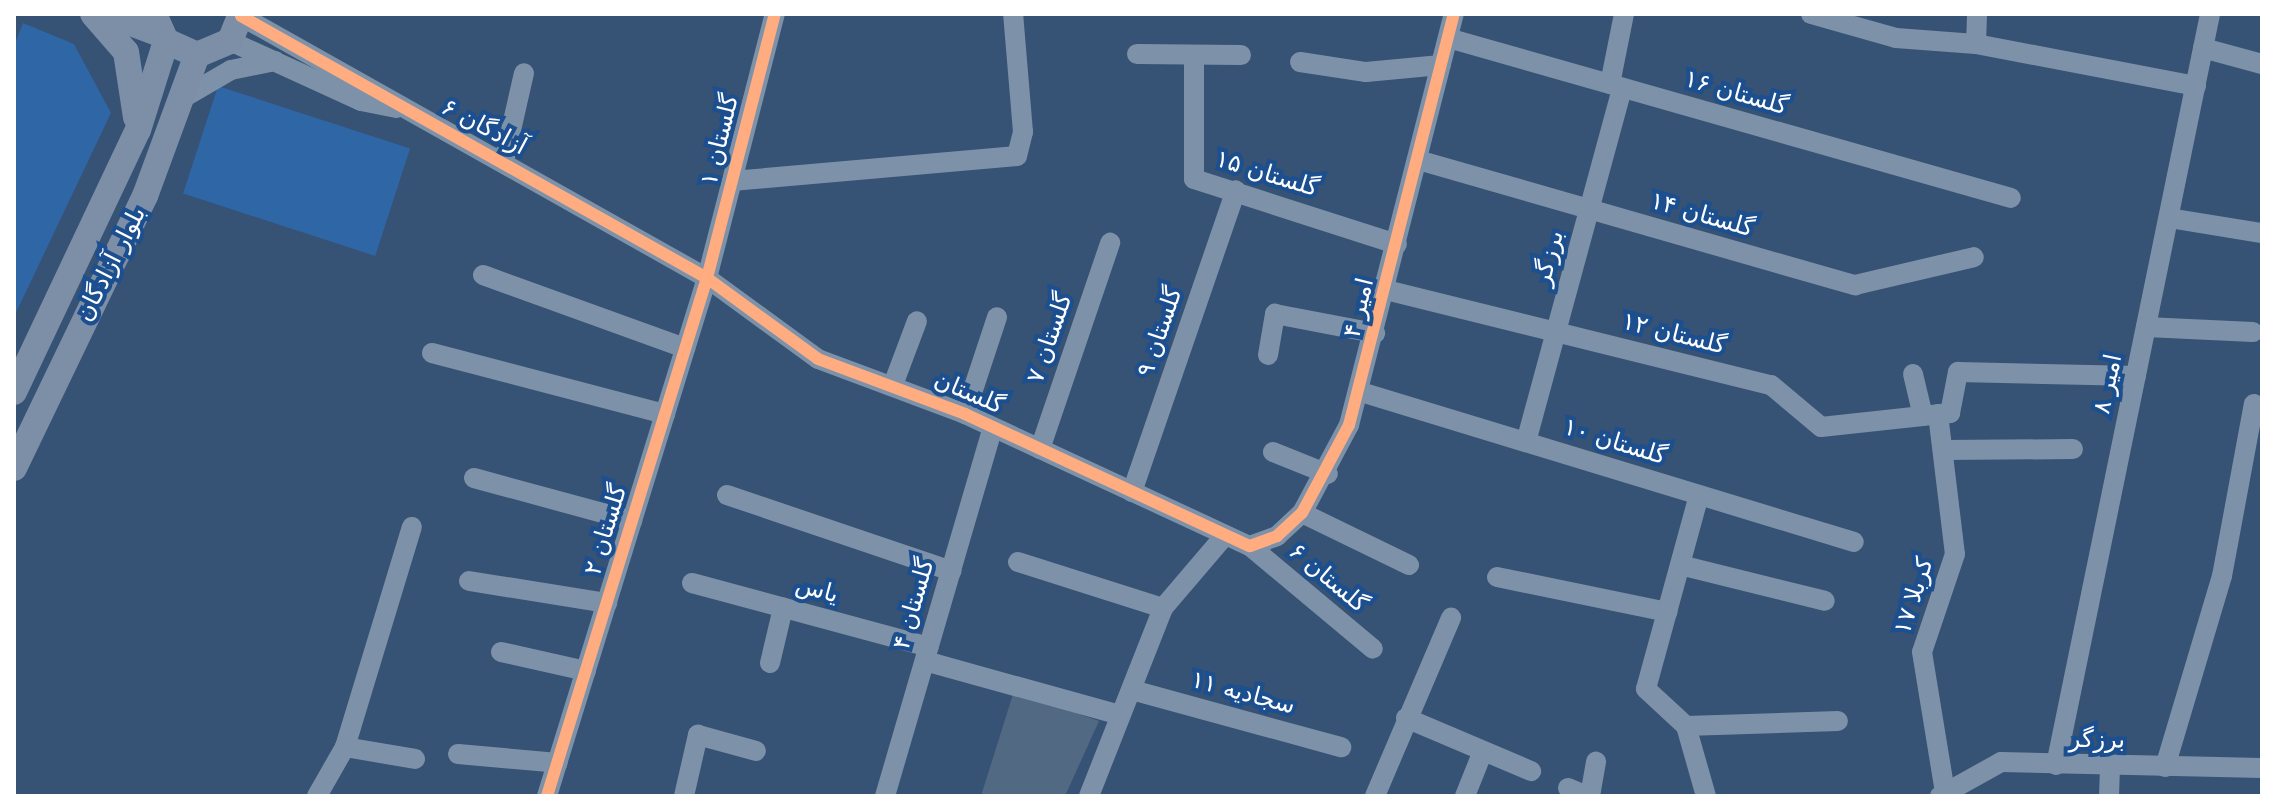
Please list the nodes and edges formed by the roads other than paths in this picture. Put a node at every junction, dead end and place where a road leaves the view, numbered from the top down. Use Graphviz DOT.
graph roads {
  1 [pos="93,14"];
  2 [pos="107,14"];
  3 [pos="775,14"];
  4 [pos="1013,14"];
  5 [pos="1454,14"];
  6 [pos="1624,14"];
  7 [pos="1811,14"];
  8 [pos="1977,14"];
  9 [pos="2210,14"];
  10 [pos="248,15"];
  11 [pos="160,30"];
  12 [pos="1448,38"];
  13 [pos="230,41"];
  14 [pos="1976,44"];
  15 [pos="2203,48"];
  16 [pos="1137,54"];
  17 [pos="197,55"];
  18 [pos="1194,55"];
  19 [pos="1241,55"];
  20 [pos="275,61"];
  21 [pos="1300,62"];
  22 [pos="2262,64"];
  23 [pos="1441,65"];
  24 [pos="524,73"];
  25 [pos="1616,86"];
  26 [pos="2196,86"];
  27 [pos="181,99"];
  28 [pos="403,110"];
  29 [pos="138,130"];
  30 [pos="1418,160"];
  31 [pos="504,161"];
  32 [pos="732,181"];
  33 [pos="1236,190"];
  34 [pos="2011,198"];
  35 [pos="1589,210"];
  36 [pos="2169,218"];
  37 [pos="2262,233"];
  38 [pos="1110,243"];
  39 [pos="1397,244"];
  40 [pos="1974,257"];
  41 [pos="483,275"];
  42 [pos="707,278"];
  43 [pos="1386,290"];
  44 [pos="997,317"];
  45 [pos="917,321"];
  46 [pos="2146,327"];
  47 [pos="1556,332"];
  48 [pos="2253,332"];
  49 [pos="1375,333"];
  50 [pos="685,348"];
  51 [pos="432,353"];
  52 [pos="1268,355"];
  53 [pos="1913,374"];
  54 [pos="2136,376"];
  55 [pos="893,385"];
  56 [pos="14,392"];
  57 [pos="1361,392"];
  58 [pos="2254,404"];
  59 [pos="665,414"];
  60 [pos="965,414"];
  61 [pos="1930,415"];
  62 [pos="993,427"];
  63 [pos="1526,442"];
  64 [pos="1040,449"];
  65 [pos="2073,449"];
  66 [pos="1943,450"];
  67 [pos="1273,452"];
  68 [pos="14,468"];
  69 [pos="1328,474"];
  70 [pos="474,478"];
  71 [pos="1132,492"];
  72 [pos="727,495"];
  73 [pos="1699,495"];
  74 [pos="1302,513"];
  75 [pos="632,521"];
  76 [pos="412,527"];
  77 [pos="1222,539"];
  78 [pos="1854,542"];
  79 [pos="1250,546"];
  80 [pos="1018,562"];
  81 [pos="1409,565"];
  82 [pos="1680,565"];
  83 [pos="951,571"];
  84 [pos="1497,577"];
  85 [pos="469,581"];
  86 [pos="692,583"];
  87 [pos="1825,601"];
  88 [pos="607,603"];
  89 [pos="783,608"];
  90 [pos="1163,608"];
  91 [pos="1667,612"];
  92 [pos="1451,618"];
  93 [pos="1373,649"];
  94 [pos="501,652"];
  95 [pos="927,654"];
  96 [pos="770,663"];
  97 [pos="586,671"];
  98 [pos="1132,690"];
  99 [pos="1120,715"];
  100 [pos="1406,718"];
  101 [pos="1838,721"];
  102 [pos="1686,726"];
  103 [pos="345,747"];
  104 [pos="1341,747"];
  105 [pos="756,751"];
  106 [pos="1483,751"];
  107 [pos="458,754"];
  108 [pos="415,759"];
  109 [pos="1596,762"];
  110 [pos="558,763"];
  111 [pos="2056,765"];
  112 [pos="2110,766"];
  113 [pos="2165,767"];
  114 [pos="2262,768"];
  115 [pos="1531,771"];
  116 [pos="1582,793"];
  117 [pos="1943,794"];
  118 [pos="317,796"];
  119 [pos="547,796"];
  120 [pos="684,796"];
  121 [pos="885,796"];
  122 [pos="1090,796"];
  123 [pos="1375,796"];
  124 [pos="1465,796"];
  125 [pos="1706,796"];
  126 [pos="2109,796"];
  1 -- 29 [label="main road"];
  2 -- 11 [label="main road"];
  3 -- 32 [label="street, گلستان ۱"];
  4 -- 32 [label="street"];
  5 -- 12 [label="street, امیر ۴"];
  6 -- 25 [label="street, برزگر"];
  7 -- 14 [label="street"];
  8 -- 14 [label="street"];
  9 -- 15 [label="street, امیر ۸"];
  10 -- 13 [label="main road"];
  10 -- 28 [label="street, آزادگان ۶"];
  11 -- 17 [label="main road"];
  11 -- 29 [label="main road, بلوار آزادگان"];
  12 -- 23 [label="street, امیر ۴"];
  12 -- 25 [label="street, گلستان ۱۶"];
  13 -- 17 [label="main road"];
  13 -- 20 [label="street, آزادگان ۶"];
  14 -- 26 [label="street"];
  15 -- 22 [label="street"];
  15 -- 26 [label="street, امیر ۸"];
  16 -- 18 [label="street"];
  17 -- 27 [label="main road, بلوار آزادگان"];
  18 -- 19 [label="street"];
  18 -- 33 [label="street, گلستان ۱۵"];
  20 -- 27 [label="street"];
  20 -- 28 [label="street, آزادگان ۶"];
  21 -- 23 [label="street"];
  23 -- 30 [label="street, امیر ۴"];
  24 -- 31 [label="street"];
  25 -- 34 [label="street, گلستان ۱۶"];
  25 -- 35 [label="street, برزگر"];
  26 -- 36 [label="street, امیر ۸"];
  27 -- 68 [label="main road, بلوار آزادگان"];
  28 -- 31 [label="street, آزادگان ۶"];
  29 -- 56 [label="main road, بلوار آزادگان"];
  30 -- 35 [label="street, گلستان ۱۴"];
  30 -- 39 [label="street, امیر ۴"];
  31 -- 42 [label="street, آزادگان ۶"];
  32 -- 42 [label="street, گلستان ۱"];
  33 -- 39 [label="street, گلستان ۱۵"];
  33 -- 71 [label="street, گلستان ۹"];
  35 -- 40 [label="street, گلستان ۱۴"];
  35 -- 47 [label="street, برزگر"];
  36 -- 37 [label="street"];
  36 -- 46 [label="street, امیر ۸"];
  38 -- 64 [label="street, گلستان ۷"];
  39 -- 43 [label="street, امیر ۴"];
  41 -- 50 [label="street"];
  42 -- 50 [label="street, گلستان ۲"];
  42 -- 55 [label="street, گلستان"];
  43 -- 47 [label="street, گلستان ۱۲"];
  43 -- 49 [label="street, امیر ۴"];
  44 -- 60 [label="street"];
  45 -- 55 [label="street"];
  46 -- 48 [label="street"];
  46 -- 54 [label="street, امیر ۸"];
  47 -- 61 [label="street, گلستان ۱۲"];
  47 -- 63 [label="street, برزگر"];
  49 -- 52 [label="street"];
  49 -- 57 [label="street, امیر ۴"];
  50 -- 59 [label="street, گلستان ۲"];
  51 -- 59 [label="street"];
  53 -- 61 [label="street, کربلا ۱۷"];
  54 -- 61 [label="street"];
  54 -- 111 [label="street, امیر ۸"];
  55 -- 60 [label="street, گلستان"];
  57 -- 63 [label="street, گلستان ۱۰"];
  57 -- 69 [label="street, امیر ۴"];
  58 -- 113 [label="street"];
  59 -- 75 [label="street, گلستان ۲"];
  60 -- 62 [label="street, گلستان"];
  61 -- 66 [label="street, کربلا ۱۷"];
  62 -- 64 [label="street, گلستان"];
  62 -- 83 [label="street, گلستان ۴"];
  63 -- 73 [label="street, گلستان ۱۰"];
  64 -- 71 [label="street, گلستان"];
  65 -- 66 [label="street"];
  66 -- 117 [label="street, کربلا ۱۷"];
  67 -- 69 [label="street"];
  69 -- 74 [label="street, امیر ۴"];
  70 -- 75 [label="street"];
  71 -- 77 [label="street, گلستان"];
  72 -- 83 [label="street"];
  73 -- 78 [label="street, گلستان ۱۰"];
  73 -- 82 [label="street"];
  74 -- 79 [label="street, امیر ۴"];
  74 -- 81 [label="street"];
  75 -- 88 [label="street, گلستان ۲"];
  76 -- 103 [label="street"];
  77 -- 79 [label="street"];
  77 -- 90 [label="street"];
  79 -- 93 [label="street, گلستان ۶"];
  80 -- 90 [label="street"];
  82 -- 87 [label="street"];
  82 -- 91 [label="street"];
  83 -- 95 [label="street, گلستان ۴"];
  84 -- 91 [label="street"];
  85 -- 88 [label="street"];
  86 -- 89 [label="street, یاس"];
  88 -- 97 [label="street, گلستان ۲"];
  89 -- 95 [label="street, یاس"];
  89 -- 96 [label="street"];
  90 -- 98 [label="street"];
  91 -- 102 [label="street"];
  92 -- 100 [label="street"];
  94 -- 97 [label="street"];
  95 -- 99 [label="street, یاس"];
  95 -- 121 [label="street, گلستان ۴"];
  97 -- 110 [label="street, گلستان ۲"];
  98 -- 99 [label="street"];
  98 -- 104 [label="street, سجادیه ۱۱"];
  99 -- 122 [label="street"];
  100 -- 106 [label="street"];
  100 -- 123 [label="street"];
  101 -- 102 [label="street"];
  102 -- 125 [label="street"];
  103 -- 108 [label="street"];
  103 -- 118 [label="street"];
  105 -- 120 [label="street"];
  106 -- 115 [label="street"];
  106 -- 124 [label="street"];
  107 -- 110 [label="street"];
  109 -- 116 [label="street"];
  110 -- 119 [label="street, گلستان ۲"];
  111 -- 112 [label="street, برزگر"];
  111 -- 117 [label="street, برزگر"];
  112 -- 113 [label="street, برزگر"];
  112 -- 126 [label="street"];
  113 -- 114 [label="street, برزگر"];
}
